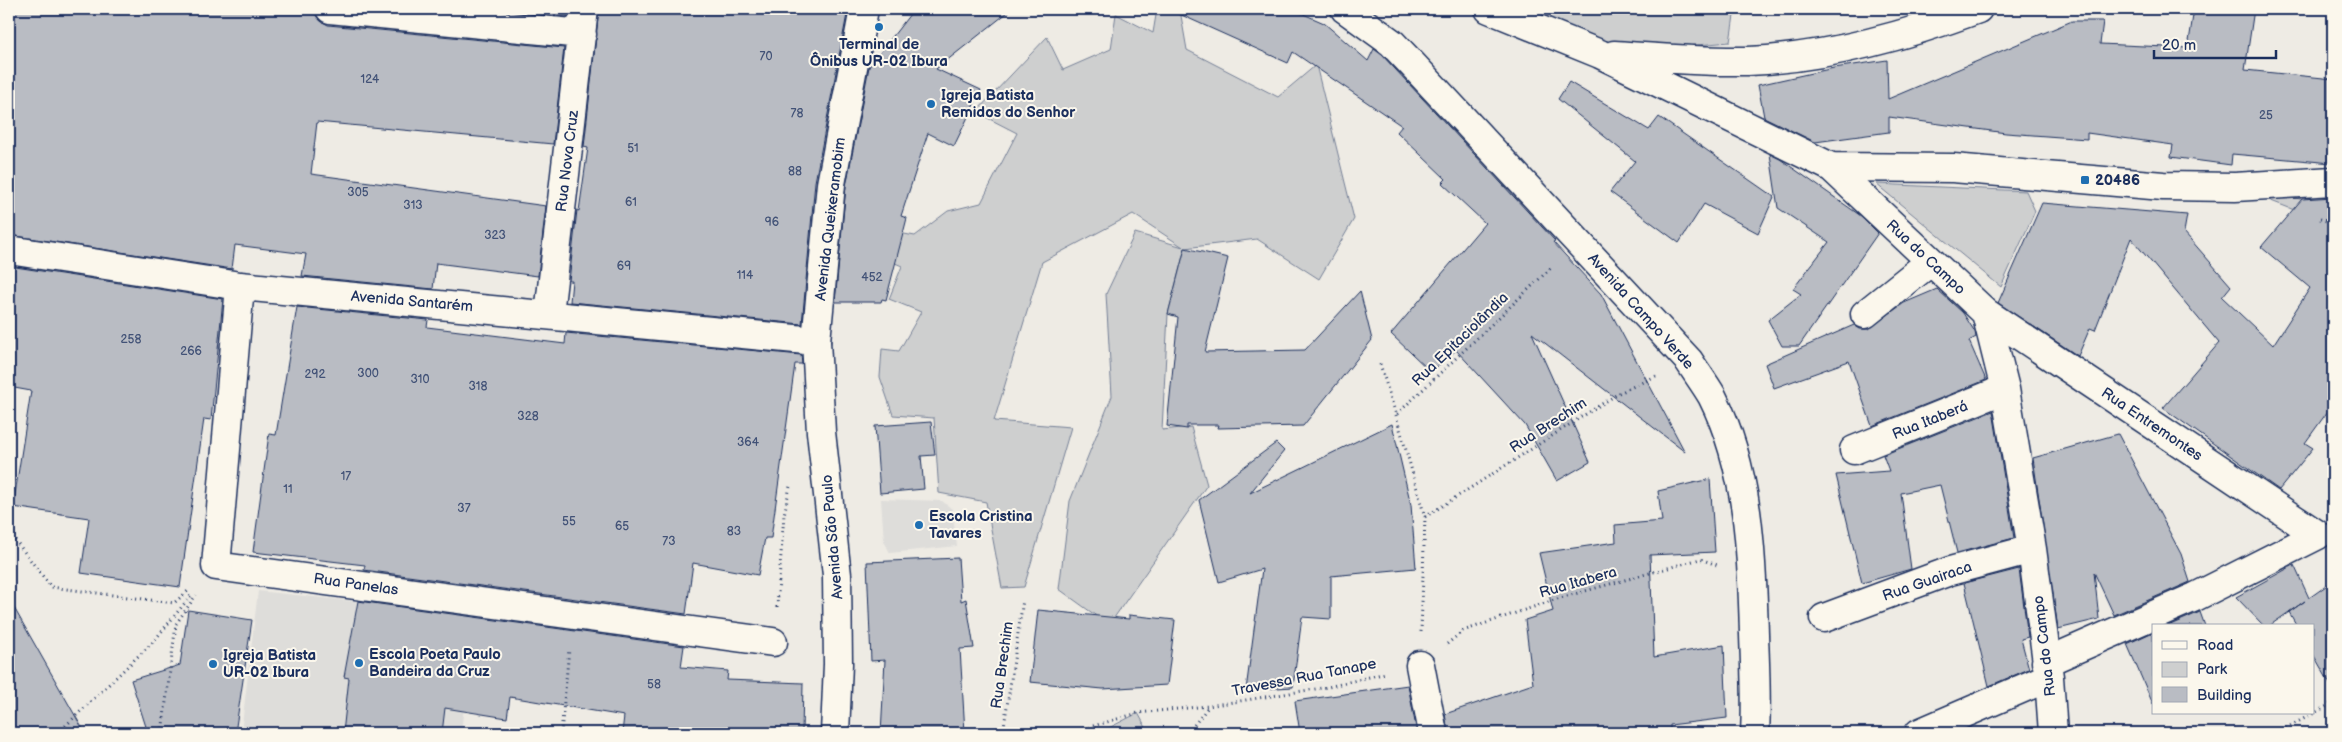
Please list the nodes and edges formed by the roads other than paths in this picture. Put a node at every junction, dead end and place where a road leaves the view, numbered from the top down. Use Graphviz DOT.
graph roads {
  1 [pos="330,9"];
  2 [pos="864,9"];
  3 [pos="1345,9"];
  4 [pos="1489,9"];
  5 [pos="1978,9"];
  6 [pos="369,11"];
  7 [pos="583,21"];
  8 [pos="1600,54"];
  9 [pos="1831,167"];
  10 [pos="2333,181"];
  11 [pos="9,250"];
  12 [pos="1930,262"];
  13 [pos="240,286"];
  14 [pos="1986,313"];
  15 [pos="549,314"];
  16 [pos="1865,314"];
  17 [pos="816,341"];
  18 [pos="2005,389"];
  19 [pos="1854,450"];
  20 [pos="2032,548"];
  21 [pos="1824,618"];
  22 [pos="773,642"];
  23 [pos="1420,665"];
  24 [pos="2047,670"];
  25 [pos="835,733"];
  26 [pos="1433,733"];
  27 [pos="1755,733"];
  28 [pos="1919,733"];
  29 [pos="2053,733"];
  1 -- 6 [label="street"];
  2 -- 17 [label="street, Avenida Queixeramobim"];
  3 -- 27 [label="street, Avenida Campo Verde"];
  4 -- 8 [label="street, Rua do Campo"];
  5 -- 8 [label="street"];
  6 -- 7 [label="street"];
  7 -- 15 [label="street, Rua Nova Cruz"];
  8 -- 9 [label="street, Rua do Campo"];
  9 -- 10 [label="street"];
  9 -- 12 [label="street, Rua do Campo"];
  11 -- 13 [label="street, Avenida Santarém"];
  12 -- 14 [label="street, Rua do Campo"];
  12 -- 16 [label="street"];
  13 -- 15 [label="street, Avenida Santarém"];
  13 -- 22 [label="street, Rua Panelas"];
  14 -- 18 [label="street, Rua do Campo"];
  14 -- 24 [label="street, Rua Entremontes"];
  15 -- 17 [label="street, Avenida Santarém"];
  17 -- 25 [label="street, Avenida São Paulo"];
  18 -- 19 [label="street, Rua Itaberá"];
  18 -- 20 [label="street, Rua do Campo"];
  20 -- 21 [label="street, Rua Guairaca"];
  20 -- 24 [label="street, Rua do Campo"];
  23 -- 26 [label="street"];
  24 -- 28 [label="street"];
  24 -- 29 [label="street, Rua do Campo"];
}
